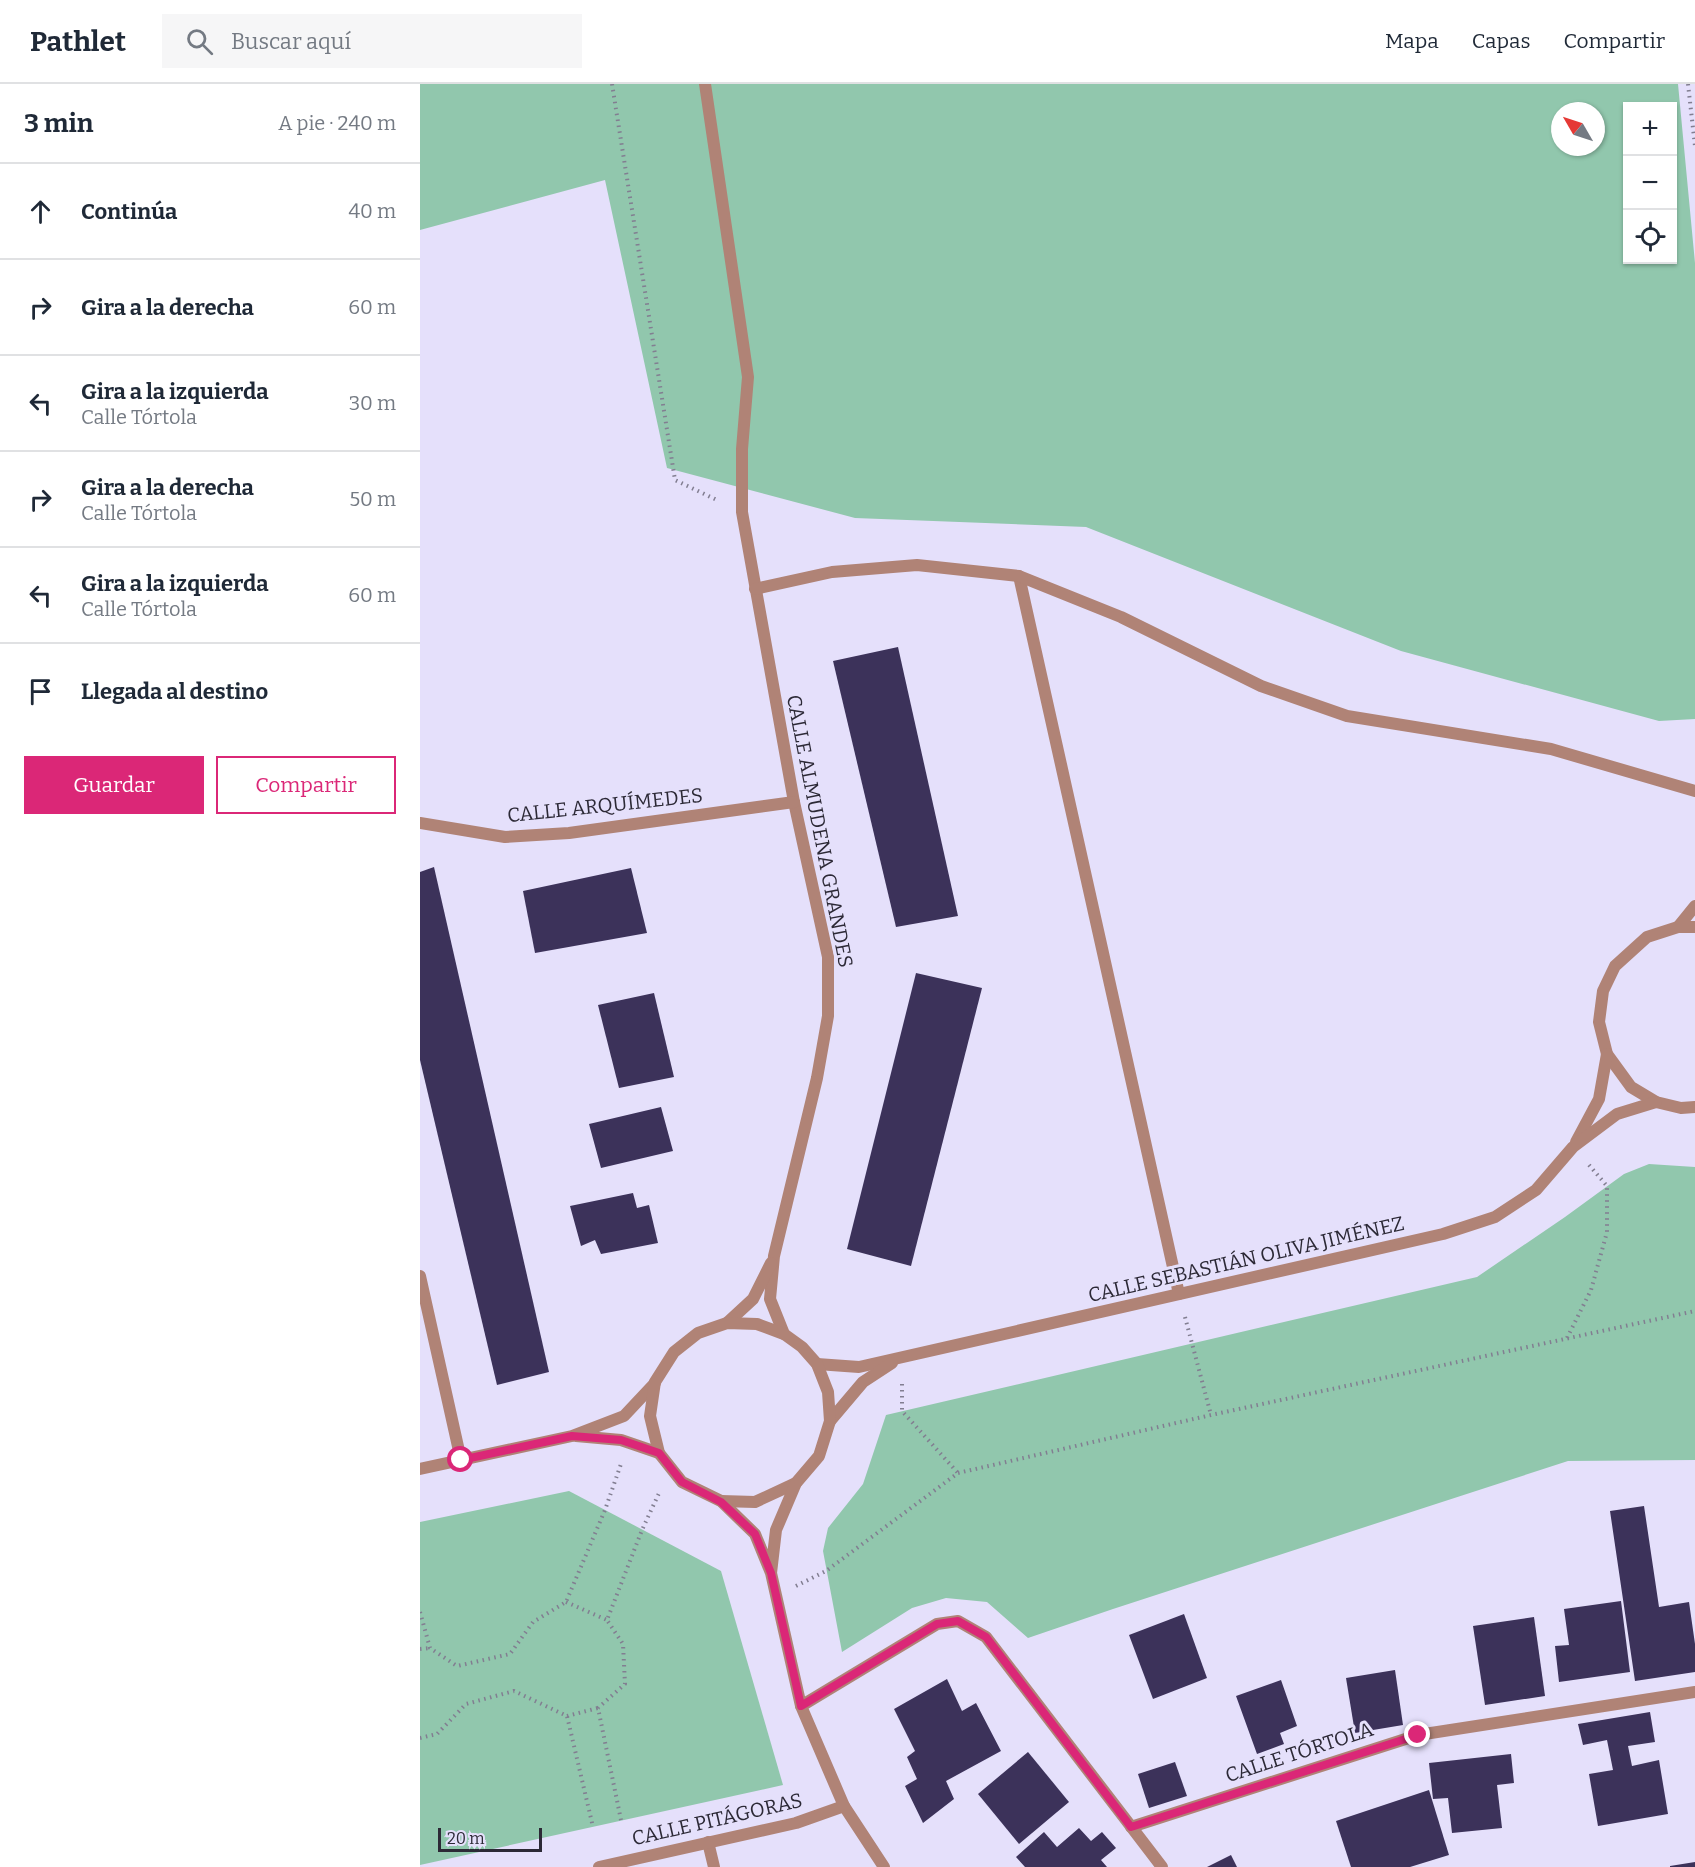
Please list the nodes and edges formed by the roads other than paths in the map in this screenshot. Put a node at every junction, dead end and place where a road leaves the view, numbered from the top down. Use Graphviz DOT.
graph roads {
  1 [pos="705,84"];
  2 [pos="1019,576"];
  3 [pos="755,589"];
  4 [pos="1695,791"];
  5 [pos="794,802"];
  6 [pos="420,823"];
  7 [pos="1695,906"];
  8 [pos="1678,927"];
  9 [pos="1695,927"];
  10 [pos="1606,1054"];
  11 [pos="1656,1102"];
  12 [pos="1695,1107"];
  13 [pos="1574,1147"];
  14 [pos="774,1256"];
  15 [pos="420,1276"];
  16 [pos="1179,1294"];
  17 [pos="727,1323"];
  18 [pos="784,1334"];
  19 [pos="902,1357"];
  20 [pos="817,1364"];
  21 [pos="656,1382"];
  22 [pos="830,1421"];
  23 [pos="572,1436"];
  24 [pos="659,1453"];
  25 [pos="461,1460"];
  26 [pos="420,1469"];
  27 [pos="796,1483"];
  28 [pos="721,1502"];
  29 [pos="771,1573"];
  30 [pos="1695,1692"];
  31 [pos="801,1706"];
  32 [pos="844,1806"];
  33 [pos="1131,1827"];
  34 [pos="708,1842"];
  35 [pos="598,1867"];
  36 [pos="714,1867"];
  37 [pos="884,1867"];
  38 [pos="1162,1867"];
  1 -- 3 [label="street, CALLE ALMUDENA GRANDES"];
  2 -- 3 [label="street"];
  2 -- 4 [label="street"];
  2 -- 16 [label="street"];
  3 -- 5 [label="street, CALLE ALMUDENA GRANDES"];
  5 -- 6 [label="street, CALLE ARQUÍMEDES"];
  5 -- 14 [label="street, CALLE ALMUDENA GRANDES"];
  7 -- 8 [label="street"];
  8 -- 9 [label="street"];
  8 -- 10 [label="street"];
  10 -- 11 [label="street"];
  10 -- 13 [label="street, CALLE SEBASTIÁN OLIVA JIMÉNEZ"];
  11 -- 12 [label="street"];
  11 -- 13 [label="street, CALLE SEBASTIÁN OLIVA JIMÉNEZ"];
  13 -- 16 [label="street, CALLE SEBASTIÁN OLIVA JIMÉNEZ"];
  14 -- 17 [label="street, CALLE ALMUDENA GRANDES"];
  14 -- 18 [label="street, CALLE ALMUDENA GRANDES"];
  15 -- 25 [label="street"];
  16 -- 19 [label="street, CALLE SEBASTIÁN OLIVA JIMÉNEZ"];
  17 -- 18 [label="street"];
  17 -- 21 [label="street"];
  18 -- 20 [label="street"];
  19 -- 20 [label="street, CALLE SEBASTIÁN OLIVA JIMÉNEZ"];
  19 -- 22 [label="street, CALLE SEBASTIÁN OLIVA JIMÉNEZ"];
  20 -- 22 [label="street"];
  21 -- 23 [label="street"];
  21 -- 24 [label="street"];
  22 -- 27 [label="street"];
  23 -- 24 [label="street"];
  23 -- 25 [label="street"];
  24 -- 28 [label="street"];
  25 -- 26 [label="street"];
  27 -- 28 [label="street"];
  27 -- 29 [label="street"];
  28 -- 29 [label="street"];
  29 -- 31 [label="street"];
  30 -- 33 [label="street, CALLE TÓRTOLA"];
  31 -- 32 [label="street"];
  31 -- 33 [label="street"];
  32 -- 34 [label="street, CALLE PITÁGORAS"];
  32 -- 37 [label="street"];
  33 -- 38 [label="street"];
  34 -- 35 [label="street, CALLE PITÁGORAS"];
  34 -- 36 [label="street"];
}
